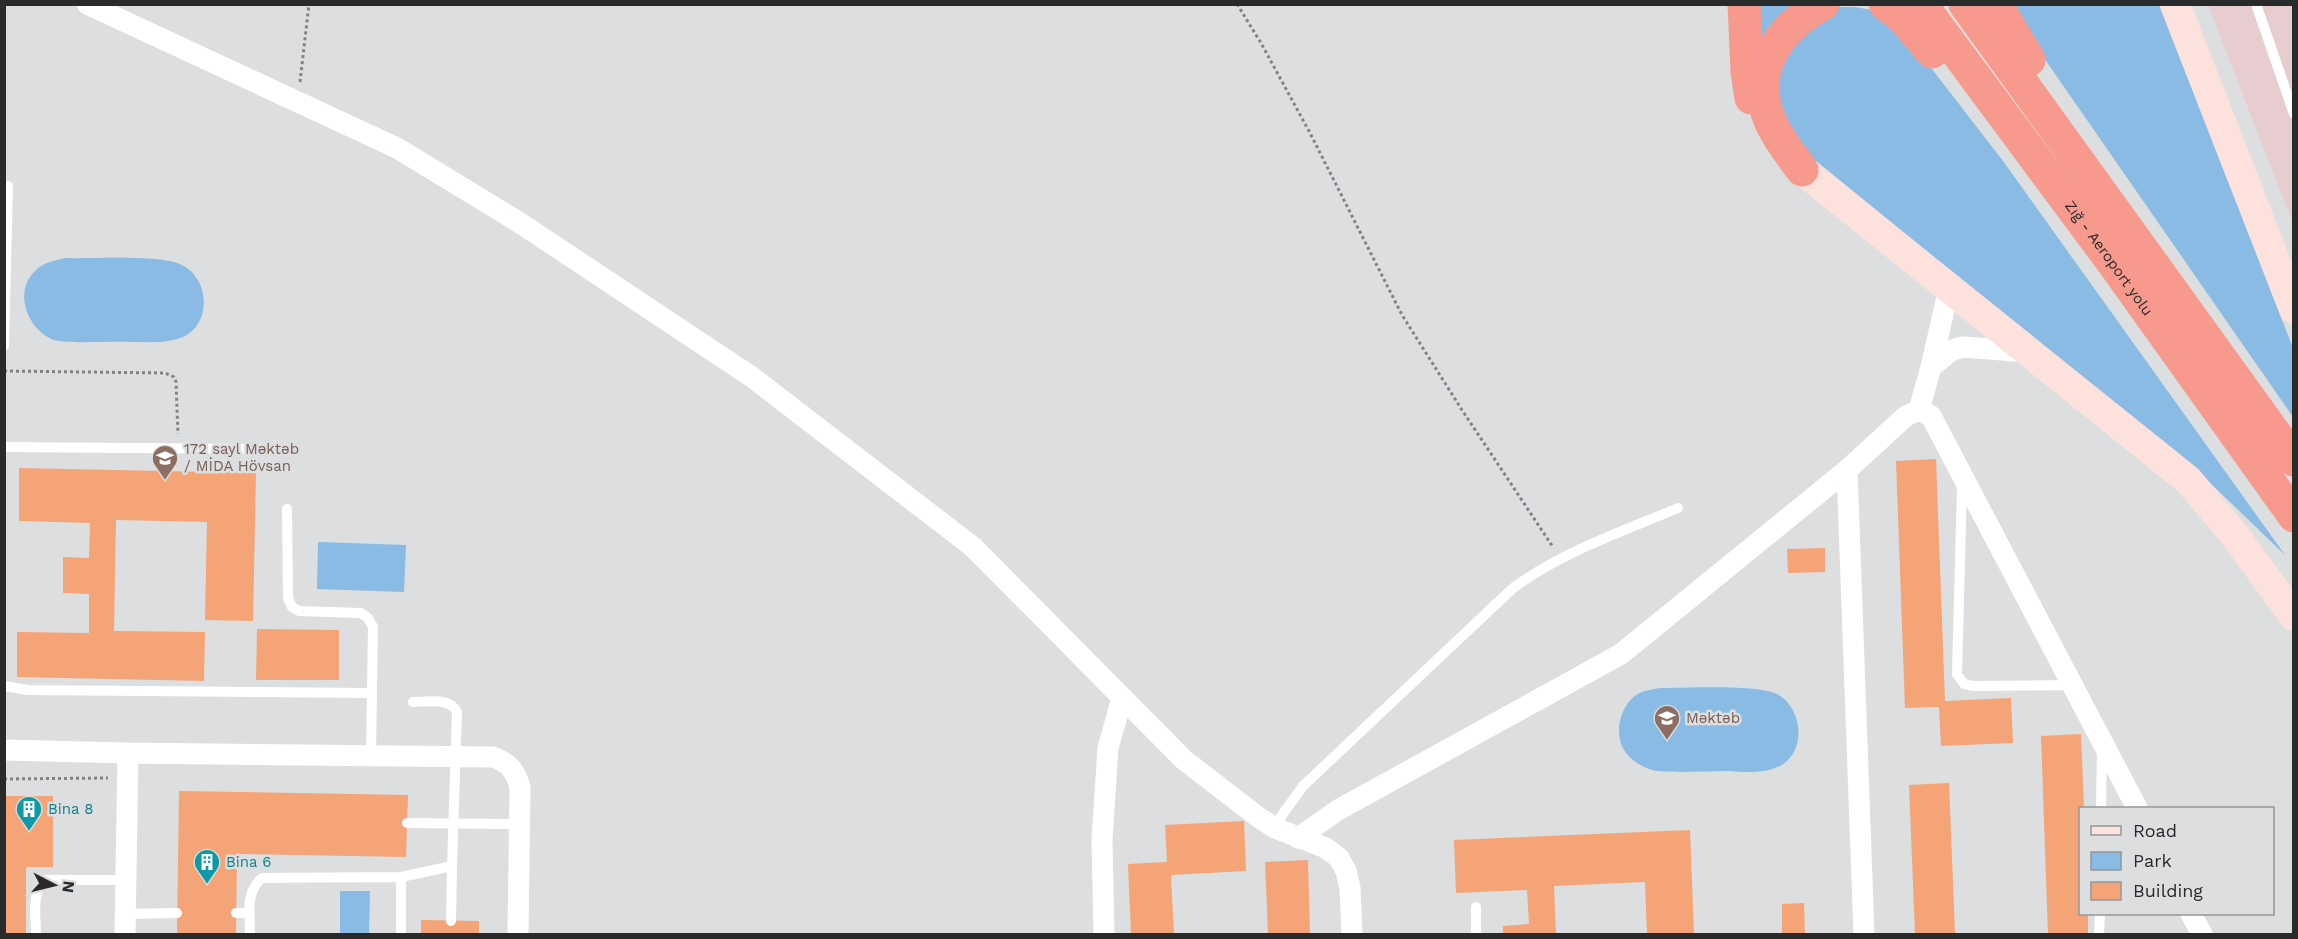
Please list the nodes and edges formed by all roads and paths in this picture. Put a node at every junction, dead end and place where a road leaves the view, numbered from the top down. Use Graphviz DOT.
graph roads {
  1 [pos="87,4"];
  2 [pos="309,4"];
  3 [pos="1237,4"];
  4 [pos="1744,4"];
  5 [pos="1823,4"];
  6 [pos="1884,4"];
  7 [pos="1921,4"];
  8 [pos="1965,4"];
  9 [pos="1996,4"];
  10 [pos="2175,4"];
  11 [pos="2256,4"];
  12 [pos="297,101"];
  13 [pos="2294,114"];
  14 [pos="1802,170"];
  15 [pos="8,186"];
  16 [pos="2127,255"];
  17 [pos="1949,288"];
  18 [pos="2294,309"];
  19 [pos="4,346"];
  20 [pos="2028,352"];
  21 [pos="1931,367"];
  22 [pos="4,371"];
  23 [pos="1919,410"];
  24 [pos="4,447"];
  25 [pos="178,448"];
  26 [pos="260,449"];
  27 [pos="2294,460"];
  28 [pos="1847,470"];
  29 [pos="1963,476"];
  30 [pos="1678,508"];
  31 [pos="287,509"];
  32 [pos="2294,516"];
  33 [pos="1561,558"];
  34 [pos="2294,616"];
  35 [pos="2072,685"];
  36 [pos="4,686"];
  37 [pos="372,693"];
  38 [pos="1122,698"];
  39 [pos="413,702"];
  40 [pos="2102,742"];
  41 [pos="4,750"];
  42 [pos="128,753"];
  43 [pos="371,755"];
  44 [pos="456,757"];
  45 [pos="110,778"];
  46 [pos="4,779"];
  47 [pos="2101,807"];
  48 [pos="2136,807"];
  49 [pos="407,823"];
  50 [pos="454,824"];
  51 [pos="520,824"];
  52 [pos="1275,828"];
  53 [pos="1298,838"];
  54 [pos="452,866"];
  55 [pos="401,877"];
  56 [pos="126,880"];
  57 [pos="1476,907"];
  58 [pos="177,913"];
  59 [pos="236,913"];
  60 [pos="250,913"];
  61 [pos="2100,915"];
  62 [pos="2192,915"];
  63 [pos="451,921"];
  64 [pos="125,924"];
  65 [pos="36,934"];
  66 [pos="250,934"];
  67 [pos="401,934"];
  68 [pos="518,934"];
  69 [pos="1104,934"];
  70 [pos="1352,934"];
  71 [pos="1476,934"];
  72 [pos="1864,934"];
  73 [pos="2099,934"];
  74 [pos="2202,934"];
  1 -- 12 [label="street"];
  2 -- 12 [label="path"];
  3 -- 33 [label="path"];
  4 -- 14 [label="highway"];
  5 -- 14 [label="highway"];
  6 -- 16 [label="highway"];
  7 -- 16 [label="highway, Zığ - Aeroport yolu"];
  8 -- 16 [label="highway, Zığ - Aeroport yolu"];
  9 -- 16 [label="highway"];
  10 -- 18 [label="street"];
  11 -- 13 [label="lane"];
  12 -- 38 [label="street"];
  14 -- 17 [label="street"];
  15 -- 19 [label="lane"];
  16 -- 27 [label="highway, Zığ - Aeroport yolu"];
  16 -- 32 [label="highway, Zığ - Aeroport yolu"];
  17 -- 20 [label="street"];
  17 -- 21 [label="street"];
  20 -- 21 [label="street"];
  20 -- 34 [label="street"];
  21 -- 23 [label="street"];
  22 -- 25 [label="path"];
  23 -- 28 [label="street"];
  23 -- 29 [label="street"];
  24 -- 25 [label="lane"];
  25 -- 26 [label="lane"];
  28 -- 53 [label="street"];
  28 -- 72 [label="street"];
  29 -- 35 [label="street"];
  29 -- 35 [label="lane"];
  30 -- 33 [label="lane"];
  31 -- 37 [label="lane"];
  33 -- 52 [label="lane"];
  35 -- 40 [label="street"];
  36 -- 37 [label="lane"];
  37 -- 43 [label="lane"];
  38 -- 52 [label="street"];
  38 -- 69 [label="street"];
  39 -- 44 [label="lane"];
  40 -- 47 [label="lane"];
  40 -- 48 [label="street"];
  41 -- 42 [label="street"];
  42 -- 43 [label="street"];
  42 -- 56 [label="street"];
  43 -- 44 [label="street"];
  44 -- 50 [label="lane"];
  44 -- 51 [label="street"];
  45 -- 46 [label="path"];
  49 -- 50 [label="lane"];
  50 -- 51 [label="lane"];
  50 -- 54 [label="lane"];
  51 -- 68 [label="street"];
  52 -- 53 [label="street"];
  53 -- 70 [label="street"];
  54 -- 55 [label="lane"];
  54 -- 63 [label="lane"];
  55 -- 60 [label="lane"];
  55 -- 67 [label="lane"];
  56 -- 64 [label="street"];
  56 -- 65 [label="lane"];
  57 -- 71 [label="lane"];
  58 -- 64 [label="lane"];
  59 -- 60 [label="lane"];
  60 -- 66 [label="lane"];
  61 -- 73 [label="lane"];
  62 -- 74 [label="street"];
}
